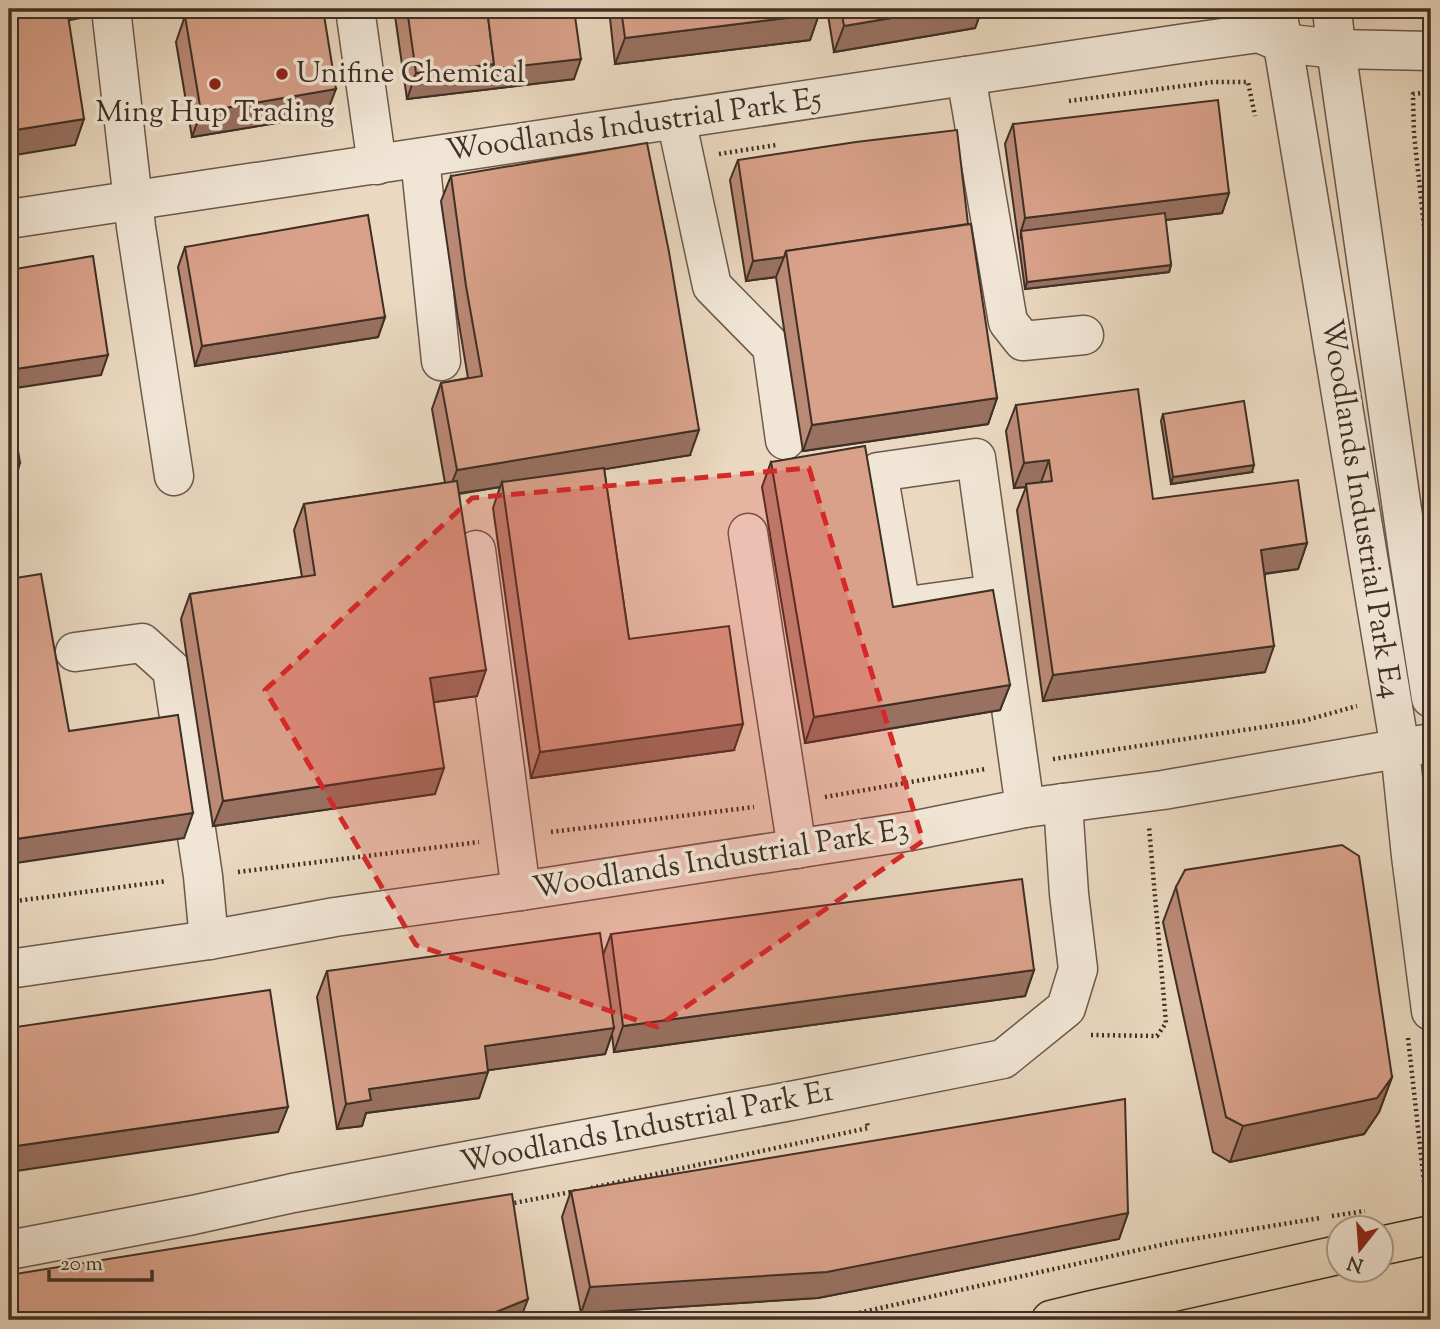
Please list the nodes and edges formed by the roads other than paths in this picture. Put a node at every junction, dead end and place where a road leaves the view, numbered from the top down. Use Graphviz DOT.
graph roads {
  1 [pos="111,9"];
  2 [pos="355,9"];
  3 [pos="1321,9"];
  4 [pos="1332,9"];
  5 [pos="1274,24"];
  6 [pos="1336,49"];
  7 [pos="1431,51"];
  8 [pos="966,76"];
  9 [pos="676,119"];
  10 [pos="1351,153"];
  11 [pos="420,158"];
  12 [pos="1302,161"];
  13 [pos="377,165"];
  14 [pos="133,199"];
  15 [pos="9,219"];
  16 [pos="1084,335"];
  17 [pos="441,361"];
  18 [pos="1386,394"];
  19 [pos="1342,401"];
  20 [pos="786,440"];
  21 [pos="174,475"];
  22 [pos="748,533"];
  23 [pos="476,550"];
  24 [pos="1409,558"];
  25 [pos="1369,564"];
  26 [pos="995,594"];
  27 [pos="75,652"];
  28 [pos="1431,698"];
  29 [pos="1415,746"];
  30 [pos="1063,803"];
  31 [pos="1025,808"];
  32 [pos="797,849"];
  33 [pos="521,891"];
  34 [pos="209,940"];
  35 [pos="9,969"];
  36 [pos="1419,1023"];
  37 [pos="1431,1235"];
  38 [pos="1394,1243"];
  39 [pos="9,1250"];
  40 [pos="1324,1258"];
  41 [pos="1051,1320"];
  1 -- 14 [label="street"];
  2 -- 13 [label="street"];
  3 -- 5 [label="street, Woodlands Industrial Park E5"];
  4 -- 6 [label="street, Woodlands Industrial Park E4"];
  5 -- 6 [label="street, Woodlands Industrial Park E5"];
  5 -- 8 [label="street, Woodlands Industrial Park E5"];
  5 -- 12 [label="street, Woodlands Industrial Park E4"];
  6 -- 7 [label="street, Woodlands Industrial Park E5"];
  6 -- 10 [label="street, Woodlands Industrial Park E4"];
  8 -- 9 [label="street, Woodlands Industrial Park E5"];
  8 -- 16 [label="street"];
  9 -- 11 [label="street, Woodlands Industrial Park E5"];
  9 -- 20 [label="street"];
  10 -- 12 [label="street"];
  10 -- 18 [label="street, Woodlands Industrial Park E4"];
  11 -- 13 [label="street, Woodlands Industrial Park E5"];
  11 -- 17 [label="street"];
  12 -- 19 [label="street, Woodlands Industrial Park E4"];
  13 -- 14 [label="street, Woodlands Industrial Park E5"];
  14 -- 15 [label="street, Woodlands Industrial Park E5"];
  14 -- 21 [label="street"];
  18 -- 19 [label="street"];
  18 -- 24 [label="street, Woodlands Industrial Park E4"];
  19 -- 25 [label="street, Woodlands Industrial Park E4"];
  22 -- 32 [label="street"];
  23 -- 33 [label="street"];
  24 -- 25 [label="street"];
  24 -- 28 [label="street, Woodlands Industrial Park E4"];
  25 -- 29 [label="street, Woodlands Industrial Park E4"];
  26 -- 31 [label="street"];
  27 -- 34 [label="street"];
  29 -- 30 [label="street, Woodlands Industrial Park E3"];
  29 -- 36 [label="street, Woodlands Industrial Park E4"];
  30 -- 31 [label="street, Woodlands Industrial Park E3"];
  30 -- 39 [label="street, Woodlands Industrial Park E1"];
  31 -- 32 [label="street, Woodlands Industrial Park E3"];
  32 -- 33 [label="street, Woodlands Industrial Park E3"];
  33 -- 34 [label="street, Woodlands Industrial Park E3"];
  34 -- 35 [label="street, Woodlands Industrial Park E3"];
  37 -- 38 [label="main road"];
  40 -- 41 [label="main road"];
}
